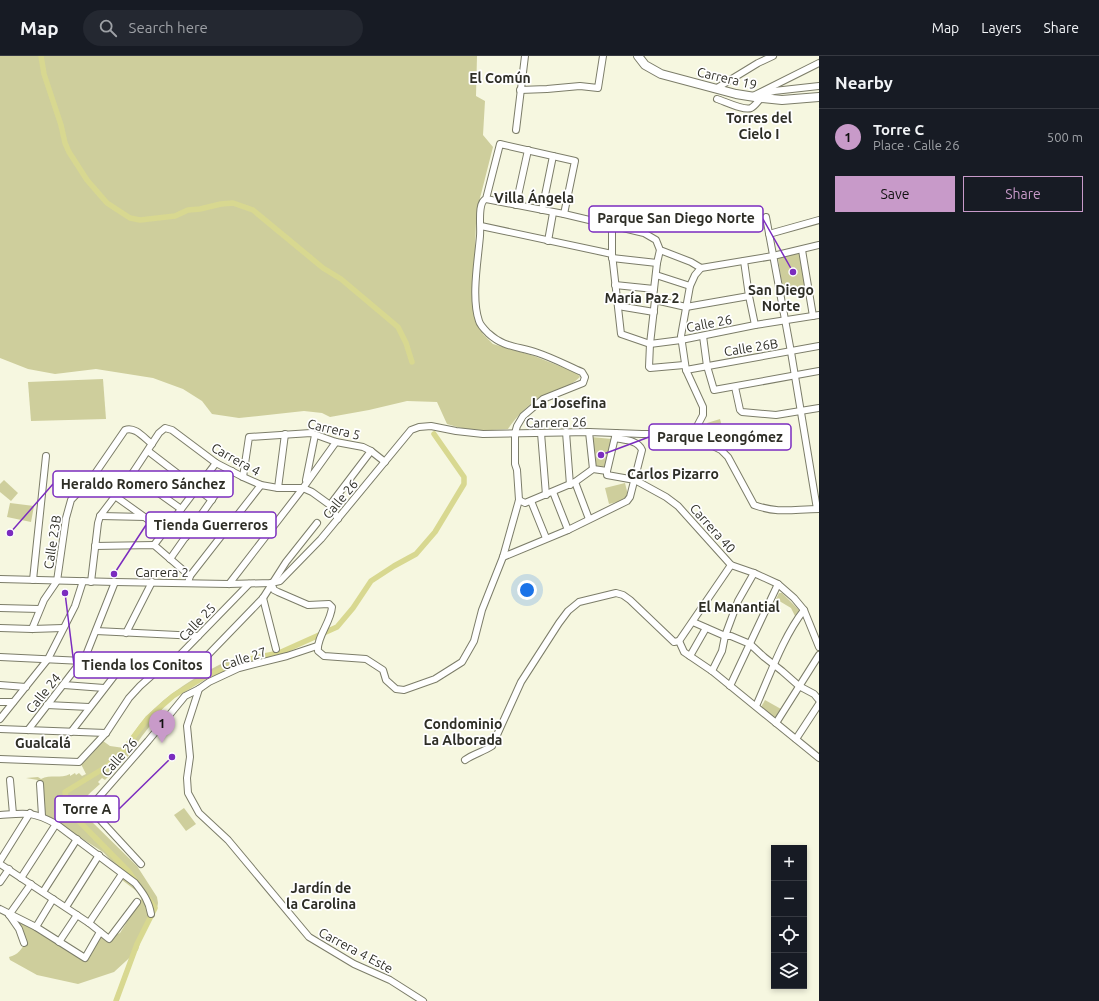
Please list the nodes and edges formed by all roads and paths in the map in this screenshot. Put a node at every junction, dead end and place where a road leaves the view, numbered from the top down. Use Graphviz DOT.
graph roads {
  1 [pos="524,56"];
  2 [pos="603,56"];
  3 [pos="638,56"];
  4 [pos="756,56"];
  5 [pos="772,56"];
  6 [pos="758,63"];
  7 [pos="819,63"];
  8 [pos="819,86"];
  9 [pos="717,88"];
  10 [pos="520,90"];
  11 [pos="757,97"];
  12 [pos="819,97"];
  13 [pos="717,99"];
  14 [pos="516,130"];
  15 [pos="528,150"];
  16 [pos="553,156"];
  17 [pos="486,199"];
  18 [pos="516,205"];
  19 [pos="542,210"];
  20 [pos="553,213"];
  21 [pos="564,214"];
  22 [pos="766,217"];
  23 [pos="819,220"];
  24 [pos="612,225"];
  25 [pos="481,226"];
  26 [pos="769,234"];
  27 [pos="548,240"];
  28 [pos="819,245"];
  29 [pos="660,250"];
  30 [pos="802,250"];
  31 [pos="612,256"];
  32 [pos="773,256"];
  33 [pos="744,261"];
  34 [pos="657,263"];
  35 [pos="701,268"];
  36 [pos="656,276"];
  37 [pos="616,285"];
  38 [pos="690,286"];
  39 [pos="654,289"];
  40 [pos="749,296"];
  41 [pos="655,300"];
  42 [pos="618,306"];
  43 [pos="686,307"];
  44 [pos="654,312"];
  45 [pos="816,315"];
  46 [pos="785,320"];
  47 [pos="755,325"];
  48 [pos="703,336"];
  49 [pos="681,340"];
  50 [pos="650,344"];
  51 [pos="819,346"];
  52 [pos="791,352"];
  53 [pos="707,366"];
  54 [pos="685,368"];
  55 [pos="819,371"];
  56 [pos="795,375"];
  57 [pos="735,387"];
  58 [pos="819,408"];
  59 [pos="801,410"];
  60 [pos="419,427"];
  61 [pos="566,432"];
  62 [pos="589,432"];
  63 [pos="694,432"];
  64 [pos="515,433"];
  65 [pos="541,433"];
  66 [pos="285,434"];
  67 [pos="315,435"];
  68 [pos="616,436"];
  69 [pos="336,442"];
  70 [pos="152,444"];
  71 [pos="148,451"];
  72 [pos="371,451"];
  73 [pos="46,456"];
  74 [pos="385,462"];
  75 [pos="216,463"];
  76 [pos="593,469"];
  77 [pos="232,471"];
  78 [pos="607,473"];
  79 [pos="132,474"];
  80 [pos="243,477"];
  81 [pos="635,480"];
  82 [pos="572,484"];
  83 [pos="261,485"];
  84 [pos="304,486"];
  85 [pos="278,488"];
  86 [pos="197,489"];
  87 [pos="553,492"];
  88 [pos="546,495"];
  89 [pos="115,496"];
  90 [pos="212,500"];
  91 [pos="519,500"];
  92 [pos="531,500"];
  93 [pos="330,505"];
  94 [pos="181,509"];
  95 [pos="818,509"];
  96 [pos="100,516"];
  97 [pos="147,517"];
  98 [pos="338,519"];
  99 [pos="589,519"];
  100 [pos="316,523"];
  101 [pos="169,524"];
  102 [pos="568,530"];
  103 [pos="164,531"];
  104 [pos="186,537"];
  105 [pos="546,538"];
  106 [pos="154,545"];
  107 [pos="95,546"];
  108 [pos="503,557"];
  109 [pos="170,559"];
  110 [pos="731,565"];
  111 [pos="754,573"];
  112 [pos="0,579"];
  113 [pos="189,579"];
  114 [pos="33,580"];
  115 [pos="57,581"];
  116 [pos="83,581"];
  117 [pos="91,582"];
  118 [pos="116,582"];
  119 [pos="152,582"];
  120 [pos="274,582"];
  121 [pos="229,584"];
  122 [pos="249,584"];
  123 [pos="778,584"];
  124 [pos="263,598"];
  125 [pos="0,608"];
  126 [pos="39,609"];
  127 [pos="804,610"];
  128 [pos="693,622"];
  129 [pos="0,628"];
  130 [pos="63,628"];
  131 [pos="706,628"];
  132 [pos="32,629"];
  133 [pos="96,631"];
  134 [pos="126,633"];
  135 [pos="198,636"];
  136 [pos="725,636"];
  137 [pos="679,641"];
  138 [pos="318,644"];
  139 [pos="750,644"];
  140 [pos="819,647"];
  141 [pos="276,649"];
  142 [pos="819,654"];
  143 [pos="690,656"];
  144 [pos="0,657"];
  145 [pos="205,658"];
  146 [pos="48,659"];
  147 [pos="83,661"];
  148 [pos="124,662"];
  149 [pos="166,664"];
  150 [pos="773,665"];
  151 [pos="712,671"];
  152 [pos="0,685"];
  153 [pos="64,685"];
  154 [pos="730,686"];
  155 [pos="799,686"];
  156 [pos="26,687"];
  157 [pos="104,688"];
  158 [pos="199,689"];
  159 [pos="819,700"];
  160 [pos="0,702"];
  161 [pos="13,702"];
  162 [pos="819,704"];
  163 [pos="47,705"];
  164 [pos="756,706"];
  165 [pos="90,707"];
  166 [pos="0,719"];
  167 [pos="776,723"];
  168 [pos="0,729"];
  169 [pos="28,730"];
  170 [pos="71,732"];
  171 [pos="106,733"];
  172 [pos="796,739"];
  173 [pos="818,755"];
  174 [pos="0,759"];
  175 [pos="465,760"];
  176 [pos="10,780"];
  177 [pos="40,784"];
  178 [pos="30,813"];
  179 [pos="13,814"];
  180 [pos="0,815"];
  181 [pos="42,816"];
  182 [pos="56,824"];
  183 [pos="77,839"];
  184 [pos="99,855"];
  185 [pos="0,861"];
  186 [pos="0,864"];
  187 [pos="141,864"];
  188 [pos="8,869"];
  189 [pos="122,874"];
  190 [pos="21,878"];
  191 [pos="0,882"];
  192 [pos="31,884"];
  193 [pos="43,892"];
  194 [pos="53,899"];
  195 [pos="137,902"];
  196 [pos="66,907"];
  197 [pos="0,909"];
  198 [pos="151,914"];
  199 [pos="9,915"];
  200 [pos="76,915"];
  201 [pos="89,923"];
  202 [pos="36,927"];
  203 [pos="100,932"];
  204 [pos="59,942"];
  205 [pos="24,943"];
  206 [pos="423,1001"];
  1 -- 10 [label="street"];
  2 -- 10 [label="street"];
  3 -- 9 [label="street, Carrera 19"];
  4 -- 6 [label="street"];
  5 -- 6 [label="street"];
  6 -- 9 [label="street"];
  7 -- 11 [label="street"];
  8 -- 11 [label="street"];
  9 -- 11 [label="street, Carrera 19"];
  10 -- 14 [label="street"];
  11 -- 12 [label="street, Carrera 19"];
  11 -- 13 [label="street"];
  15 -- 16 [label="street"];
  15 -- 17 [label="street"];
  15 -- 18 [label="street"];
  16 -- 19 [label="street"];
  16 -- 21 [label="street"];
  17 -- 18 [label="street"];
  17 -- 25 [label="street"];
  18 -- 19 [label="street"];
  19 -- 20 [label="street"];
  20 -- 21 [label="street"];
  20 -- 27 [label="street"];
  21 -- 24 [label="street"];
  22 -- 26 [label="street"];
  23 -- 26 [label="street"];
  24 -- 29 [label="street"];
  24 -- 31 [label="street"];
  25 -- 27 [label="street"];
  25 -- 64 [label="street"];
  26 -- 32 [label="street"];
  27 -- 31 [label="street"];
  28 -- 30 [label="street"];
  29 -- 34 [label="street"];
  29 -- 35 [label="street"];
  30 -- 32 [label="street"];
  30 -- 45 [label="street"];
  31 -- 34 [label="street"];
  31 -- 37 [label="street"];
  32 -- 33 [label="street"];
  32 -- 46 [label="street"];
  33 -- 35 [label="street"];
  33 -- 40 [label="street"];
  34 -- 36 [label="street"];
  35 -- 38 [label="street"];
  36 -- 38 [label="street"];
  36 -- 39 [label="street"];
  37 -- 39 [label="street"];
  37 -- 42 [label="street"];
  38 -- 43 [label="street"];
  39 -- 41 [label="street"];
  40 -- 43 [label="street"];
  40 -- 47 [label="street"];
  41 -- 43 [label="street"];
  41 -- 44 [label="street"];
  42 -- 44 [label="street"];
  42 -- 50 [label="street"];
  43 -- 49 [label="street"];
  44 -- 50 [label="street"];
  45 -- 46 [label="street, Calle 26"];
  46 -- 47 [label="street, Calle 26"];
  46 -- 52 [label="street"];
  47 -- 48 [label="street, Calle 26"];
  48 -- 49 [label="street, Calle 26"];
  48 -- 53 [label="street"];
  49 -- 50 [label="street, Calle 26"];
  49 -- 54 [label="street"];
  50 -- 54 [label="street, Calle 26B"];
  51 -- 52 [label="street, Calle 26B"];
  52 -- 53 [label="street, Calle 26B"];
  52 -- 56 [label="street"];
  53 -- 54 [label="street, Calle 26B"];
  53 -- 57 [label="street"];
  54 -- 63 [label="street"];
  55 -- 56 [label="street"];
  56 -- 57 [label="street"];
  56 -- 59 [label="street"];
  57 -- 59 [label="street"];
  58 -- 59 [label="street"];
  59 -- 95 [label="street"];
  60 -- 64 [label="street, Carrera 26"];
  60 -- 74 [label="street, Calle 26"];
  61 -- 62 [label="street, Carrera 26"];
  61 -- 65 [label="street, Carrera 26"];
  61 -- 82 [label="street"];
  62 -- 68 [label="street, Carrera 26"];
  62 -- 76 [label="street"];
  63 -- 68 [label="street, Carrera 26"];
  63 -- 95 [label="street"];
  64 -- 65 [label="street, Carrera 26"];
  64 -- 91 [label="street"];
  65 -- 88 [label="street"];
  66 -- 67 [label="street, Carrera 5"];
  66 -- 80 [label="street, Carrera 5"];
  66 -- 85 [label="street"];
  67 -- 69 [label="street, Carrera 5"];
  67 -- 84 [label="street"];
  68 -- 78 [label="street"];
  68 -- 81 [label="street"];
  69 -- 72 [label="street, Carrera 5"];
  69 -- 84 [label="street"];
  70 -- 71 [label="street"];
  70 -- 75 [label="street, Carrera 4"];
  70 -- 115 [label="street, Calle 23B"];
  71 -- 79 [label="street"];
  71 -- 86 [label="street"];
  72 -- 74 [label="street, Carrera 5"];
  72 -- 93 [label="street"];
  73 -- 114 [label="street"];
  74 -- 98 [label="street, Calle 26"];
  75 -- 77 [label="street, Carrera 4"];
  75 -- 86 [label="street"];
  76 -- 78 [label="street, Carrera 40"];
  76 -- 82 [label="street"];
  77 -- 80 [label="street, Carrera 4"];
  77 -- 90 [label="street"];
  78 -- 81 [label="street, Carrera 40"];
  79 -- 89 [label="street"];
  79 -- 94 [label="street"];
  80 -- 83 [label="street, Carrera 4"];
  81 -- 99 [label="street"];
  81 -- 110 [label="street, Carrera 40"];
  82 -- 87 [label="street"];
  82 -- 99 [label="street"];
  83 -- 85 [label="street, Carrera 4"];
  83 -- 113 [label="street"];
  84 -- 85 [label="street, Carrera 4"];
  84 -- 93 [label="street, Carrera 4"];
  84 -- 121 [label="street"];
  86 -- 90 [label="street"];
  86 -- 94 [label="street"];
  87 -- 88 [label="street"];
  87 -- 102 [label="street"];
  88 -- 92 [label="street"];
  89 -- 96 [label="street"];
  89 -- 97 [label="street"];
  90 -- 104 [label="street"];
  91 -- 92 [label="street"];
  91 -- 108 [label="street"];
  92 -- 105 [label="street"];
  93 -- 98 [label="street, Carrera 4"];
  94 -- 101 [label="street"];
  96 -- 97 [label="street"];
  96 -- 107 [label="street"];
  97 -- 103 [label="street"];
  98 -- 120 [label="street, Calle 26"];
  99 -- 102 [label="street"];
  100 -- 120 [label="street"];
  101 -- 103 [label="street"];
  101 -- 104 [label="street"];
  102 -- 105 [label="street"];
  103 -- 106 [label="street"];
  104 -- 109 [label="street"];
  105 -- 108 [label="street"];
  106 -- 107 [label="street"];
  106 -- 109 [label="street"];
  107 -- 117 [label="street"];
  108 -- 138 [label="street"];
  109 -- 113 [label="street"];
  110 -- 111 [label="street, Carrera 40"];
  110 -- 128 [label="street"];
  111 -- 123 [label="street, Carrera 40"];
  111 -- 136 [label="street"];
  112 -- 114 [label="street, Carrera 2"];
  113 -- 119 [label="street, Carrera 2"];
  113 -- 121 [label="street, Carrera 2"];
  114 -- 115 [label="street, Carrera 2"];
  115 -- 116 [label="street, Carrera 2"];
  115 -- 126 [label="street, Calle 23B"];
  116 -- 117 [label="street, Carrera 2"];
  116 -- 130 [label="street"];
  117 -- 118 [label="street, Carrera 2"];
  118 -- 119 [label="street, Carrera 2"];
  118 -- 133 [label="street, Calle 24"];
  119 -- 134 [label="street"];
  120 -- 122 [label="street, Carrera 2"];
  120 -- 124 [label="street"];
  120 -- 138 [label="street"];
  121 -- 122 [label="street, Carrera 2"];
  122 -- 135 [label="street, Calle 25"];
  123 -- 127 [label="street, Carrera 40"];
  123 -- 139 [label="street"];
  124 -- 141 [label="street"];
  124 -- 145 [label="street"];
  125 -- 126 [label="street"];
  126 -- 132 [label="street, Calle 23B"];
  127 -- 140 [label="street, Carrera 40"];
  127 -- 150 [label="street"];
  128 -- 131 [label="street"];
  128 -- 137 [label="street"];
  129 -- 132 [label="street"];
  130 -- 132 [label="street"];
  130 -- 146 [label="street"];
  131 -- 136 [label="street"];
  131 -- 143 [label="street"];
  133 -- 134 [label="street"];
  133 -- 147 [label="street, Calle 24"];
  134 -- 135 [label="street"];
  135 -- 149 [label="street, Calle 25"];
  136 -- 139 [label="street"];
  136 -- 151 [label="street"];
  137 -- 143 [label="street"];
  137 -- 175 [label="street"];
  138 -- 158 [label="street, Calle 27"];
  139 -- 150 [label="street"];
  139 -- 154 [label="street"];
  142 -- 155 [label="street"];
  143 -- 151 [label="street"];
  144 -- 146 [label="street"];
  146 -- 147 [label="street"];
  146 -- 156 [label="street"];
  147 -- 148 [label="street"];
  147 -- 153 [label="street, Calle 24"];
  148 -- 149 [label="street"];
  148 -- 157 [label="street"];
  149 -- 171 [label="street, Calle 25"];
  150 -- 155 [label="street"];
  150 -- 164 [label="street"];
  151 -- 154 [label="street"];
  152 -- 156 [label="street"];
  153 -- 157 [label="street"];
  153 -- 163 [label="street, Calle 24"];
  154 -- 164 [label="street"];
  155 -- 159 [label="street"];
  155 -- 167 [label="street"];
  156 -- 161 [label="street"];
  157 -- 165 [label="street"];
  158 -- 187 [label="street, Calle 26"];
  158 -- 206 [label="street, Carrera 4 Este"];
  160 -- 161 [label="street"];
  161 -- 166 [label="street"];
  162 -- 172 [label="street"];
  163 -- 165 [label="street"];
  163 -- 169 [label="street, Calle 24"];
  164 -- 167 [label="street"];
  165 -- 170 [label="street"];
  167 -- 172 [label="street"];
  168 -- 169 [label="street"];
  169 -- 170 [label="street"];
  170 -- 171 [label="street"];
  171 -- 174 [label="street, Calle 25"];
  172 -- 173 [label="street"];
  176 -- 179 [label="street"];
  177 -- 181 [label="street"];
  178 -- 179 [label="street"];
  178 -- 181 [label="street"];
  178 -- 185 [label="street"];
  179 -- 180 [label="street"];
  181 -- 182 [label="street"];
  182 -- 183 [label="street"];
  182 -- 190 [label="street"];
  183 -- 184 [label="street"];
  183 -- 193 [label="street"];
  184 -- 189 [label="street"];
  184 -- 196 [label="street"];
  186 -- 188 [label="street"];
  188 -- 190 [label="street"];
  188 -- 191 [label="street"];
  189 -- 198 [label="street"];
  189 -- 201 [label="street"];
  190 -- 192 [label="street"];
  192 -- 193 [label="street"];
  192 -- 199 [label="street"];
  193 -- 194 [label="street"];
  194 -- 196 [label="street"];
  194 -- 202 [label="street"];
  195 -- 203 [label="street"];
  196 -- 200 [label="street"];
  197 -- 199 [label="street"];
  199 -- 202 [label="street"];
  199 -- 205 [label="street"];
  200 -- 201 [label="street"];
  200 -- 204 [label="street"];
  201 -- 203 [label="street"];
  202 -- 204 [label="street"];
  203 -- 204 [label="street"];
}
